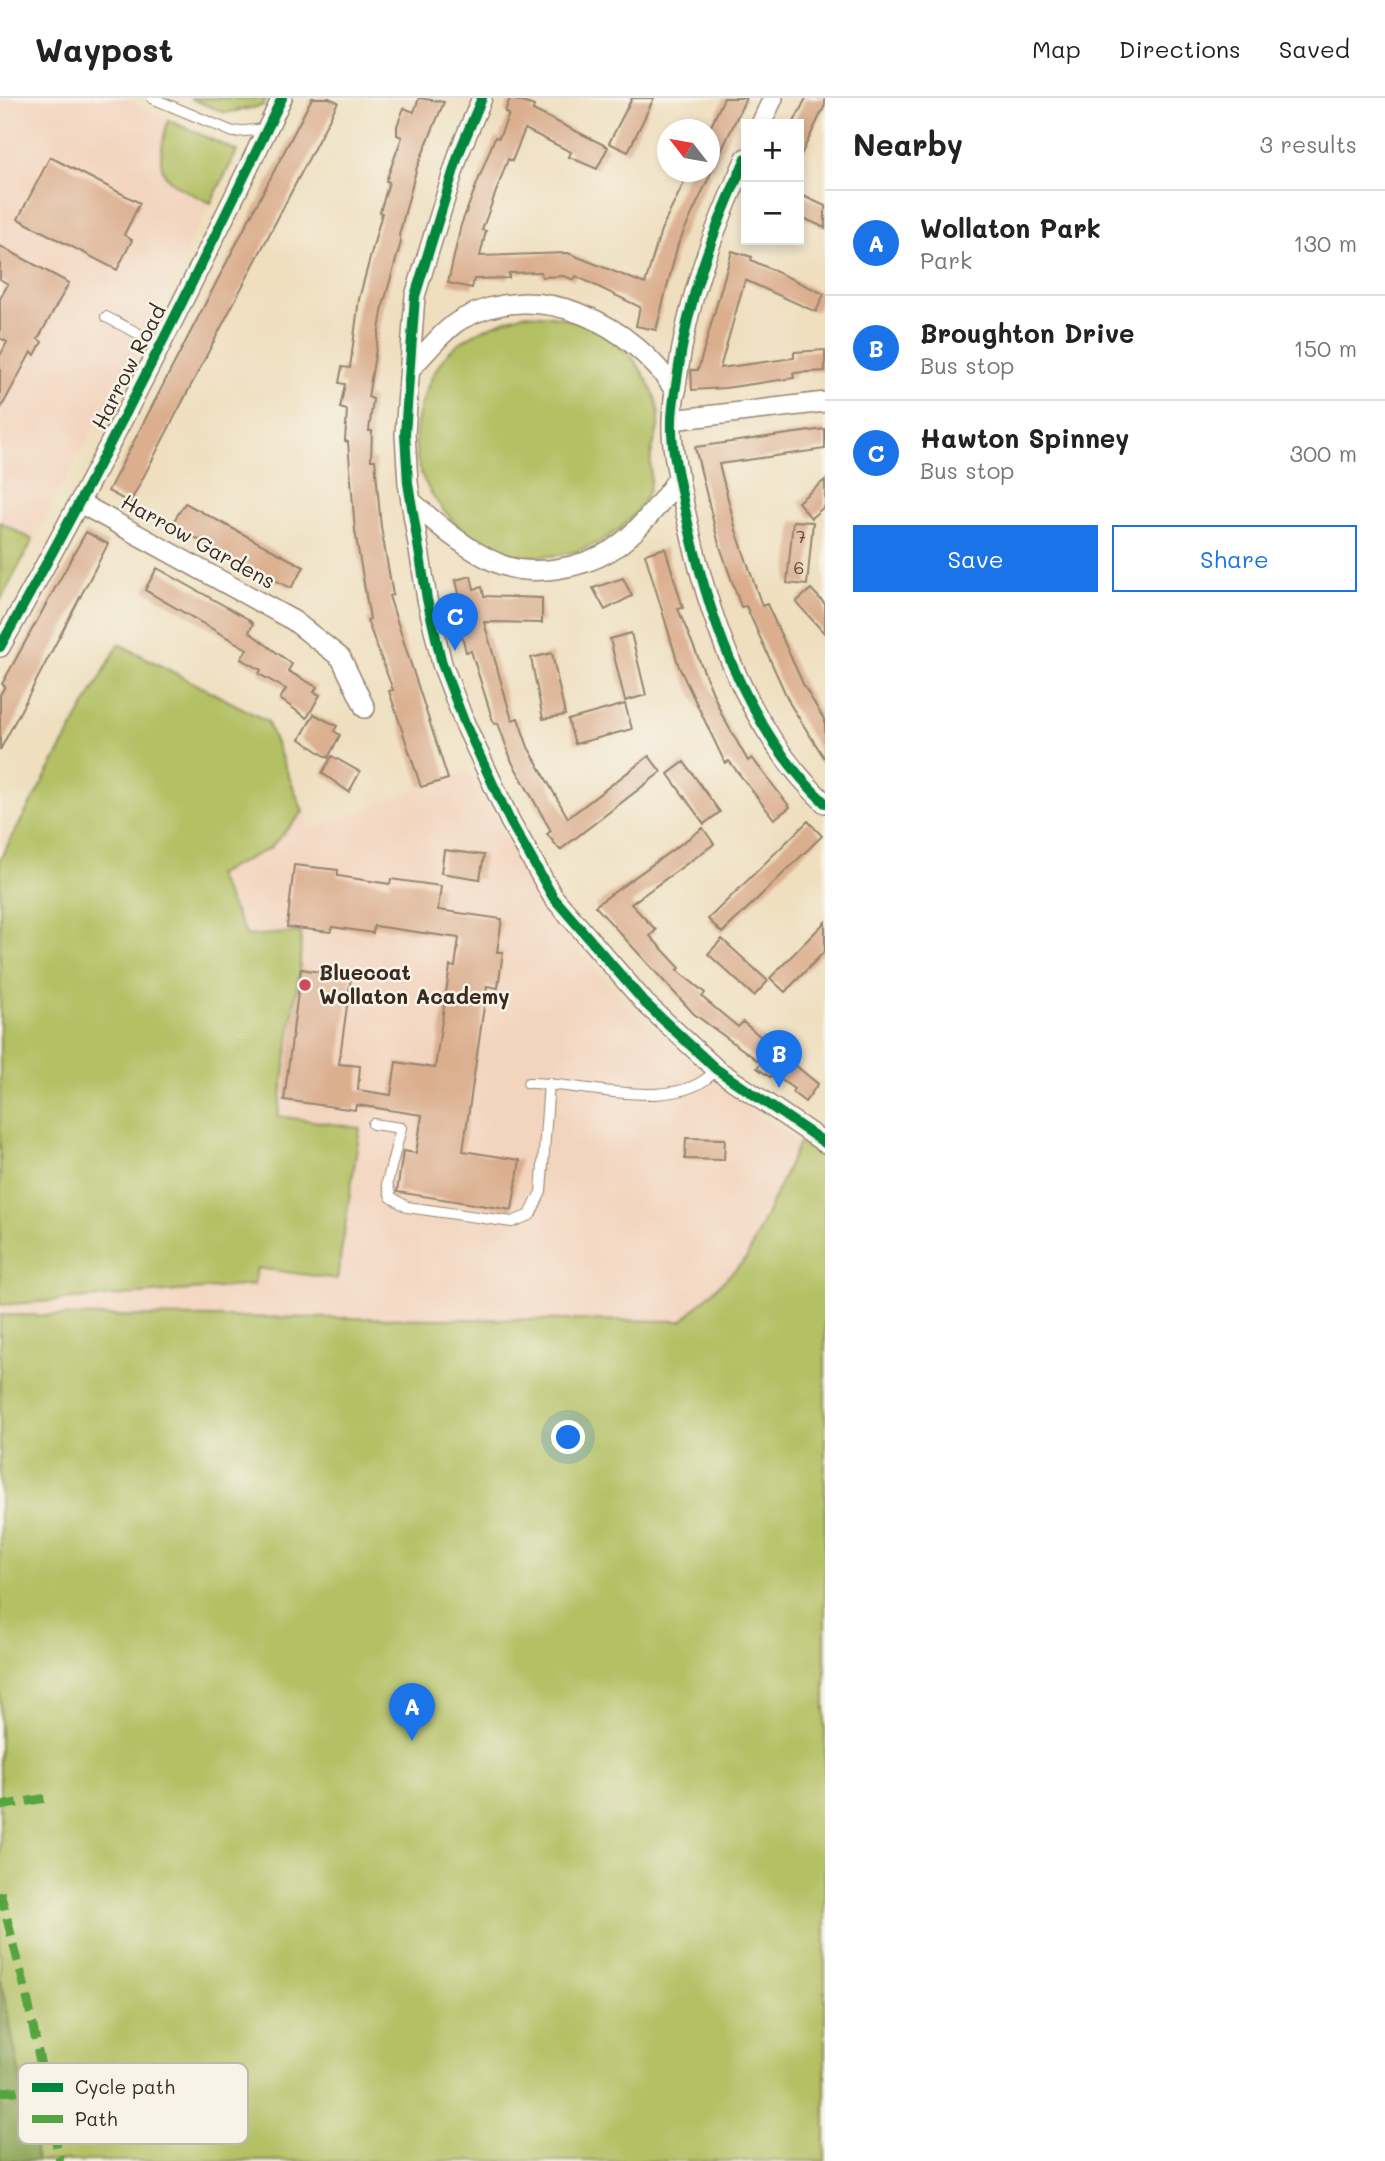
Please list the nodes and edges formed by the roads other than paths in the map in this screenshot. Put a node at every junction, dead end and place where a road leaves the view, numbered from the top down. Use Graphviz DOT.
graph roads {
  1 [pos="152,98"];
  2 [pos="282,98"];
  3 [pos="482,98"];
  4 [pos="773,98"];
  5 [pos="763,119"];
  6 [pos="267,129"];
  7 [pos="741,170"];
  8 [pos="106,317"];
  9 [pos="161,345"];
  10 [pos="412,367"];
  11 [pos="676,392"];
  12 [pos="825,402"];
  13 [pos="672,420"];
  14 [pos="679,477"];
  15 [pos="411,501"];
  16 [pos="80,503"];
  17 [pos="0,647"];
  18 [pos="365,708"];
  19 [pos="825,803"];
  20 [pos="716,1069"];
  21 [pos="528,1083"];
  22 [pos="549,1083"];
  23 [pos="373,1125"];
  24 [pos="822,1136"];
  1 -- 6 [label="lane"];
  2 -- 6 [label="street, Harrow Road"];
  3 -- 10 [label="street"];
  4 -- 5 [label="street"];
  6 -- 9 [label="street, Harrow Road"];
  7 -- 11 [label="street"];
  8 -- 9 [label="lane"];
  9 -- 16 [label="street, Harrow Road"];
  10 -- 11 [label="street"];
  10 -- 15 [label="street"];
  11 -- 13 [label="street"];
  12 -- 13 [label="street"];
  13 -- 14 [label="street"];
  14 -- 15 [label="street"];
  14 -- 19 [label="street"];
  15 -- 20 [label="street"];
  16 -- 17 [label="street, Harrow Road"];
  16 -- 18 [label="street, Harrow Gardens"];
  20 -- 22 [label="lane"];
  20 -- 24 [label="street"];
  21 -- 22 [label="lane"];
  22 -- 23 [label="lane"];
}
